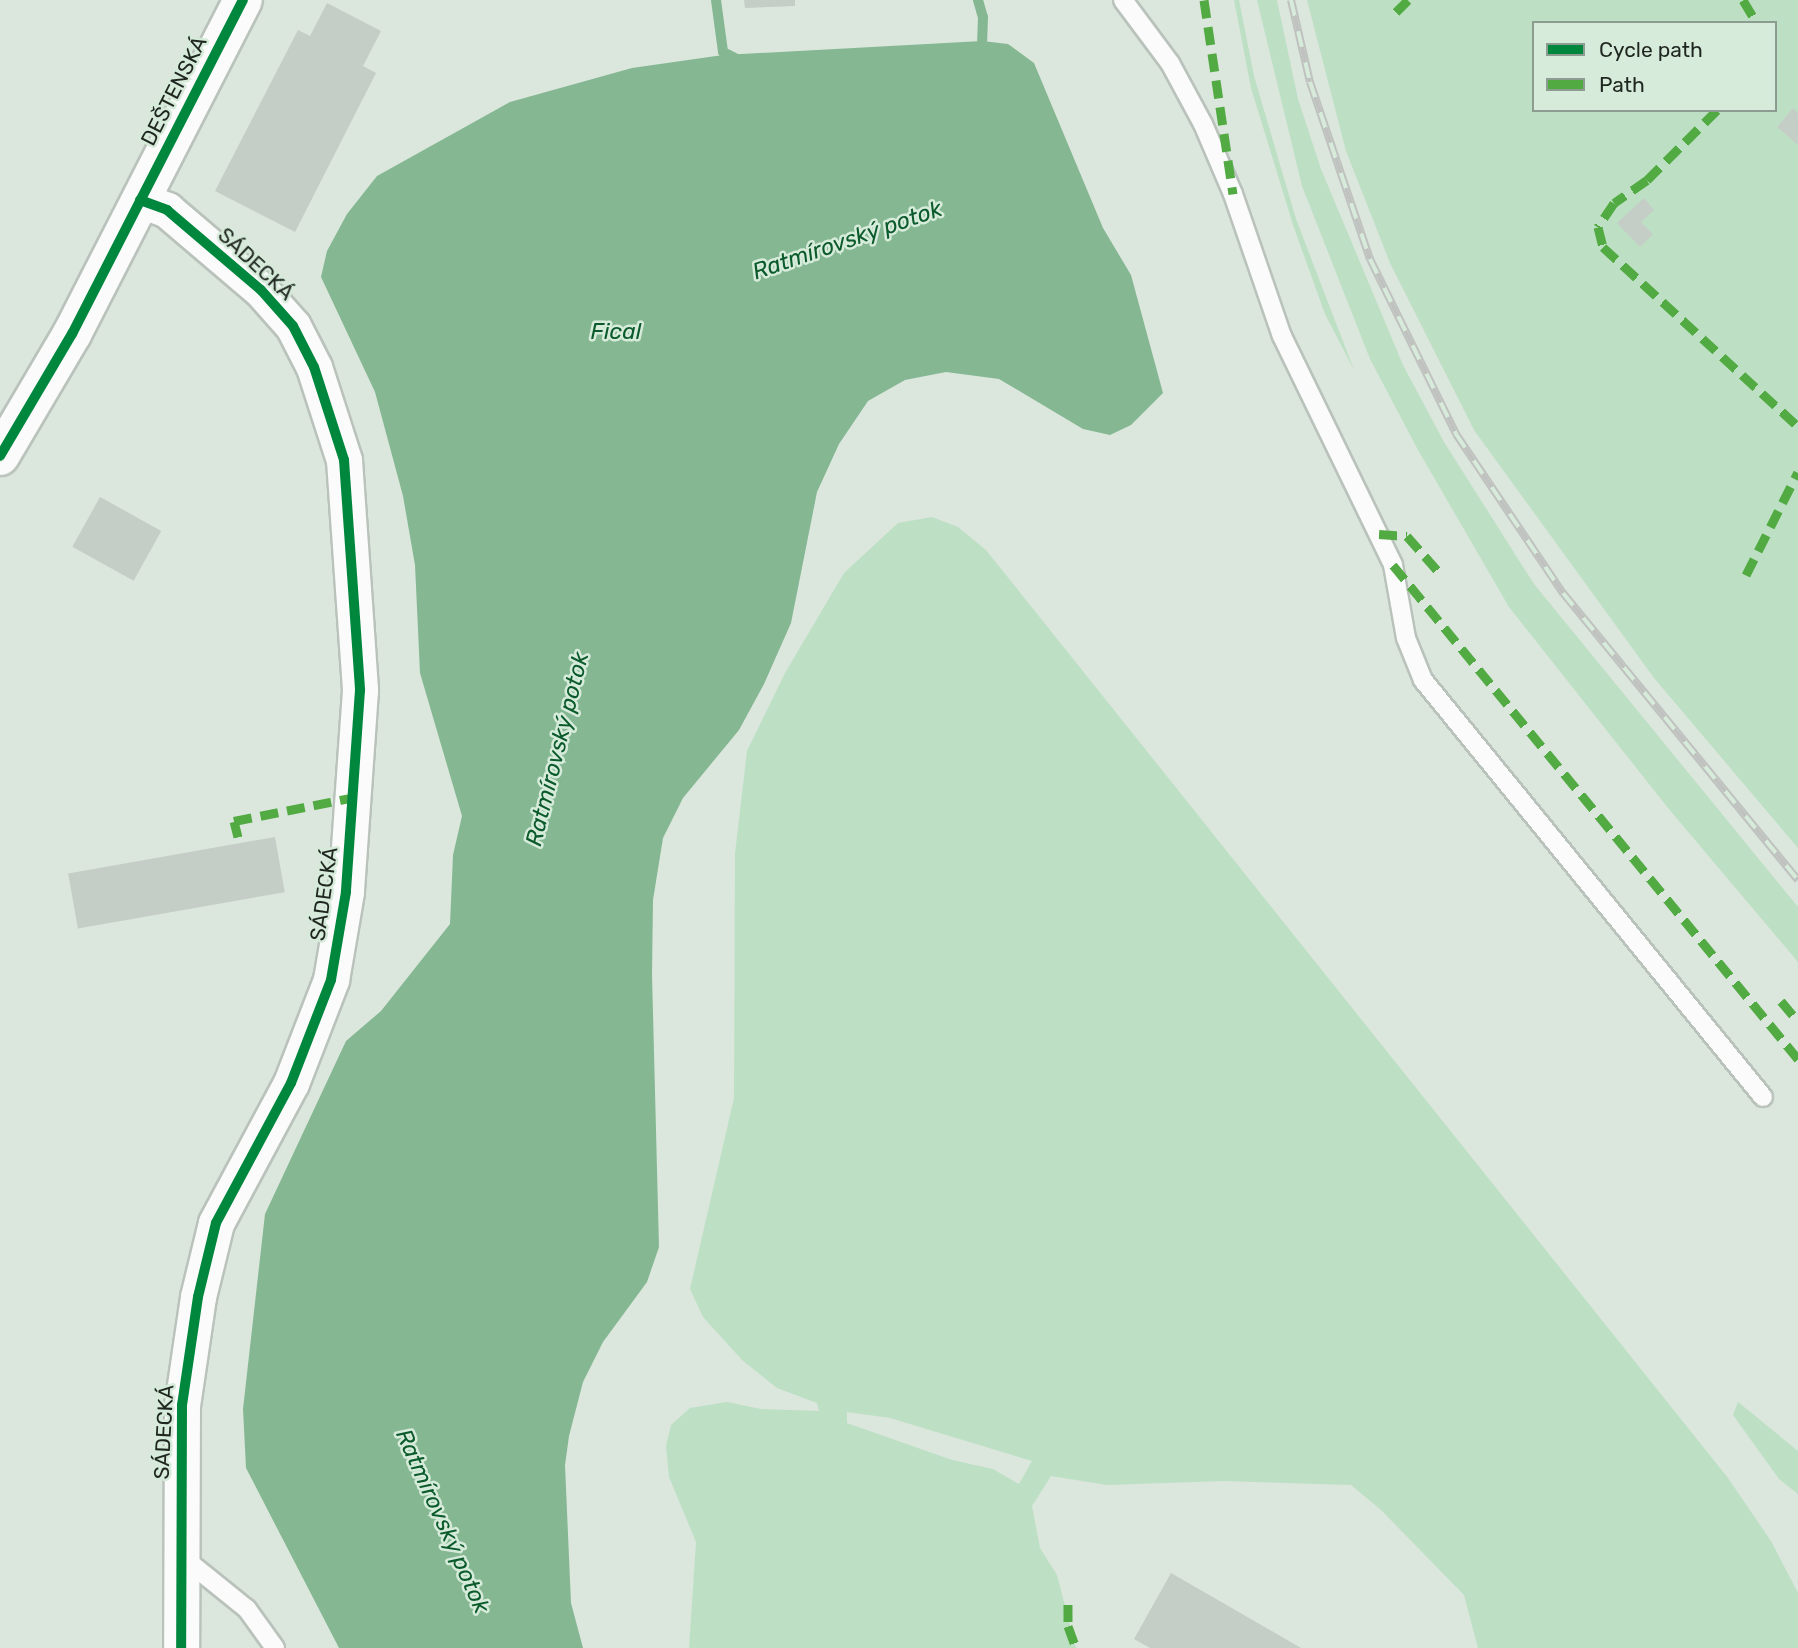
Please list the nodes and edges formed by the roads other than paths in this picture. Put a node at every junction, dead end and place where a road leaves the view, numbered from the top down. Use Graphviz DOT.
graph roads {
  1 [pos="243,0"];
  2 [pos="1123,0"];
  3 [pos="140,200"];
  4 [pos="0,456"];
  5 [pos="1763,1097"];
  6 [pos="180,1555"];
  7 [pos="181,1648"];
  8 [pos="275,1648"];
  1 -- 3 [label="main road, DEŠTENSKÁ"];
  2 -- 5 [label="lane"];
  3 -- 4 [label="main road, DEŠTENSKÁ"];
  3 -- 6 [label="street, SÁDECKÁ"];
  6 -- 7 [label="street, SÁDECKÁ"];
  6 -- 8 [label="lane"];
}
